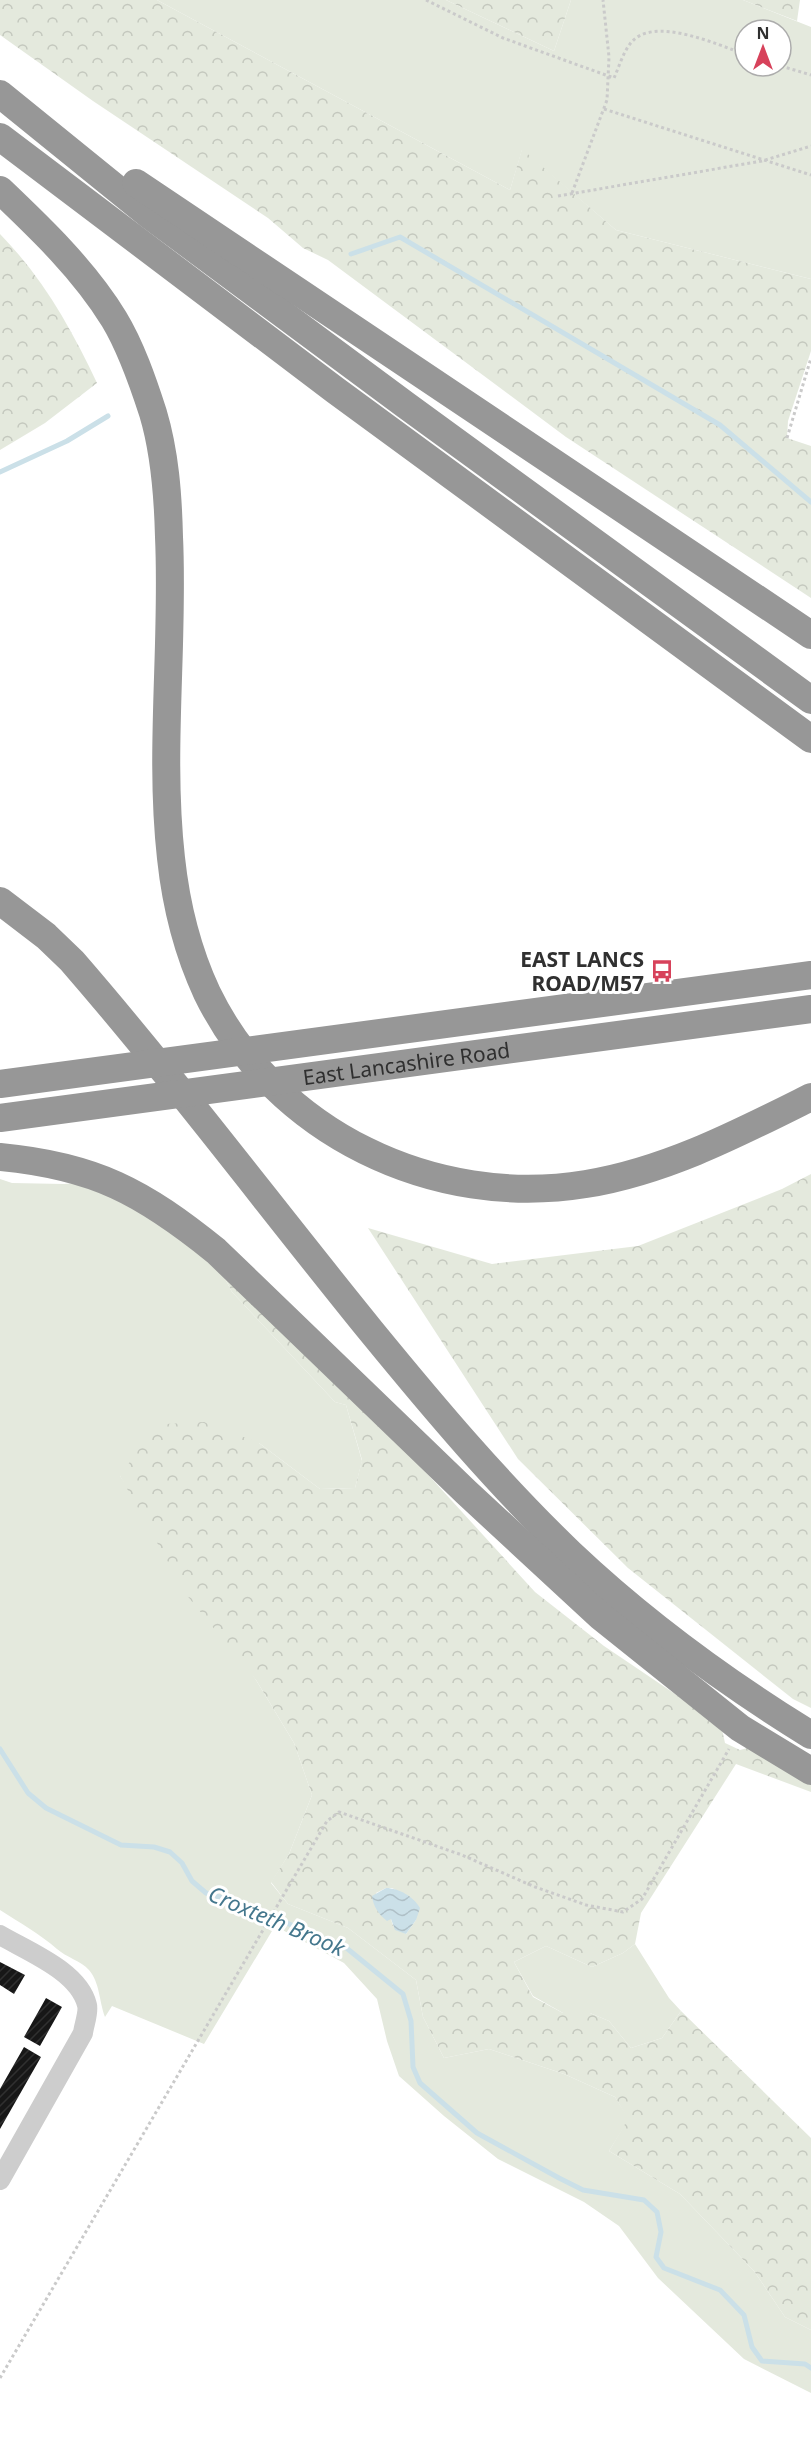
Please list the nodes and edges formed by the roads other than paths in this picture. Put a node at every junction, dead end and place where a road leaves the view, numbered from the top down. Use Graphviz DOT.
graph roads {
  1 [pos="4,97"];
  2 [pos="0,138"];
  3 [pos="0,190"];
  4 [pos="811,635"];
  5 [pos="811,700"];
  6 [pos="811,739"];
  7 [pos="0,901"];
  8 [pos="811,975"];
  9 [pos="811,1009"];
  10 [pos="0,1084"];
  11 [pos="811,1096"];
  12 [pos="0,1118"];
  13 [pos="0,1157"];
  14 [pos="811,1735"];
  15 [pos="811,1771"];
  16 [pos="0,1935"];
  17 [pos="0,2180"];
  1 -- 4 [label="highway"];
  1 -- 5 [label="highway"];
  2 -- 6 [label="highway"];
  3 -- 11 [label="highway"];
  7 -- 14 [label="highway"];
  8 -- 10 [label="highway, East Lancashire Road"];
  9 -- 12 [label="highway, East Lancashire Road"];
  13 -- 15 [label="highway"];
  16 -- 17 [label="street"];
}
